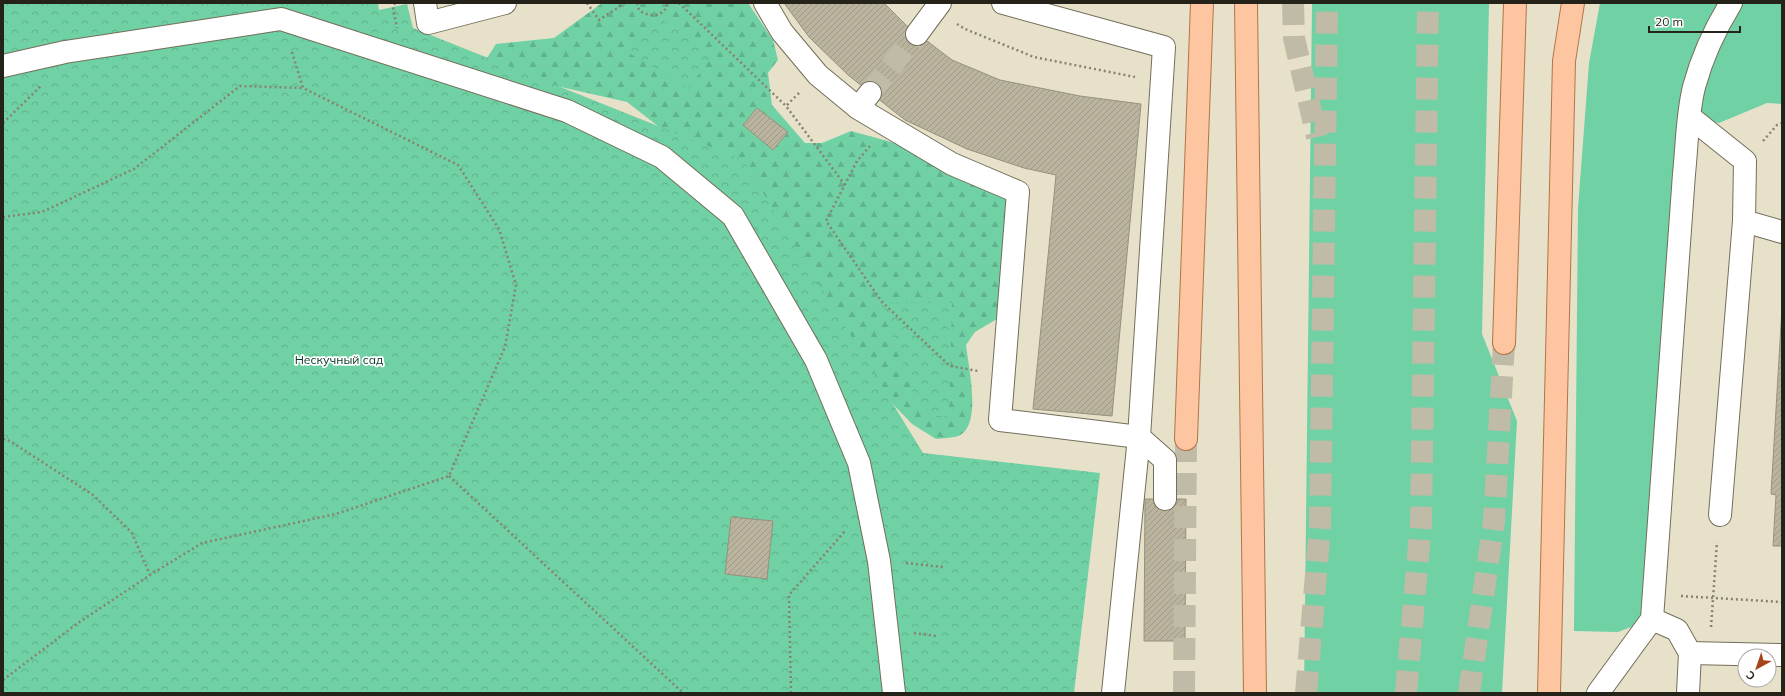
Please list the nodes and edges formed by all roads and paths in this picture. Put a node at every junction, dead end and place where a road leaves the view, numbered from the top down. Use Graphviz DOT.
graph roads {
  1 [pos="395,3"];
  2 [pos="425,3"];
  3 [pos="506,3"];
  4 [pos="587,3"];
  5 [pos="625,3"];
  6 [pos="637,3"];
  7 [pos="668,3"];
  8 [pos="679,3"];
  9 [pos="765,3"];
  10 [pos="1003,3"];
  11 [pos="1202,3"];
  12 [pos="1246,3"];
  13 [pos="1515,3"];
  14 [pos="1573,3"];
  15 [pos="1731,3"];
  16 [pos="938,6"];
  17 [pos="393,8"];
  18 [pos="281,19"];
  19 [pos="917,34"];
  20 [pos="65,52"];
  21 [pos="3,66"];
  22 [pos="818,75"];
  23 [pos="1143,78"];
  24 [pos="303,88"];
  25 [pos="786,106"];
  26 [pos="1690,117"];
  27 [pos="3,123"];
  28 [pos="857,161"];
  29 [pos="845,185"];
  30 [pos="3,217"];
  31 [pos="1744,221"];
  32 [pos="1782,232"];
  33 [pos="1504,343"];
  34 [pos="950,366"];
  35 [pos="1139,437"];
  36 [pos="3,438"];
  37 [pos="1186,439"];
  38 [pos="448,476"];
  39 [pos="1165,499"];
  40 [pos="1719,526"];
  41 [pos="846,530"];
  42 [pos="879,561"];
  43 [pos="943,567"];
  44 [pos="150,575"];
  45 [pos="1653,595"];
  46 [pos="1712,598"];
  47 [pos="1782,602"];
  48 [pos="1652,619"];
  49 [pos="1690,653"];
  50 [pos="1782,655"];
  51 [pos="3,680"];
  52 [pos="683,693"];
  53 [pos="791,693"];
  54 [pos="894,693"];
  55 [pos="1113,693"];
  56 [pos="1255,693"];
  57 [pos="1549,693"];
  58 [pos="1598,693"];
  59 [pos="1688,693"];
  1 -- 17 [label="path"];
  2 -- 3 [label="street"];
  4 -- 5 [label="path"];
  6 -- 7 [label="path"];
  8 -- 25 [label="path"];
  9 -- 22 [label="street"];
  10 -- 35 [label="street"];
  11 -- 37 [label="main road"];
  12 -- 56 [label="main road"];
  13 -- 33 [label="main road"];
  14 -- 57 [label="main road"];
  15 -- 26 [label="street"];
  16 -- 19 [label="street"];
  16 -- 23 [label="path"];
  18 -- 20 [label="street"];
  18 -- 24 [label="path"];
  18 -- 42 [label="street"];
  20 -- 21 [label="street"];
  20 -- 27 [label="path"];
  22 -- 25 [label="path"];
  22 -- 35 [label="street"];
  24 -- 30 [label="path"];
  24 -- 38 [label="path"];
  25 -- 29 [label="path"];
  26 -- 31 [label="street"];
  26 -- 45 [label="street"];
  28 -- 29 [label="path"];
  29 -- 34 [label="path"];
  31 -- 32 [label="street"];
  31 -- 40 [label="street"];
  35 -- 39 [label="street"];
  35 -- 55 [label="street"];
  36 -- 44 [label="path"];
  38 -- 44 [label="path"];
  38 -- 52 [label="path"];
  40 -- 46 [label="path"];
  41 -- 53 [label="path"];
  42 -- 43 [label="path"];
  42 -- 54 [label="street"];
  44 -- 51 [label="path"];
  45 -- 46 [label="path"];
  45 -- 48 [label="street"];
  46 -- 47 [label="path"];
  48 -- 49 [label="street"];
  48 -- 58 [label="street"];
  49 -- 50 [label="street"];
  49 -- 59 [label="street"];
}
